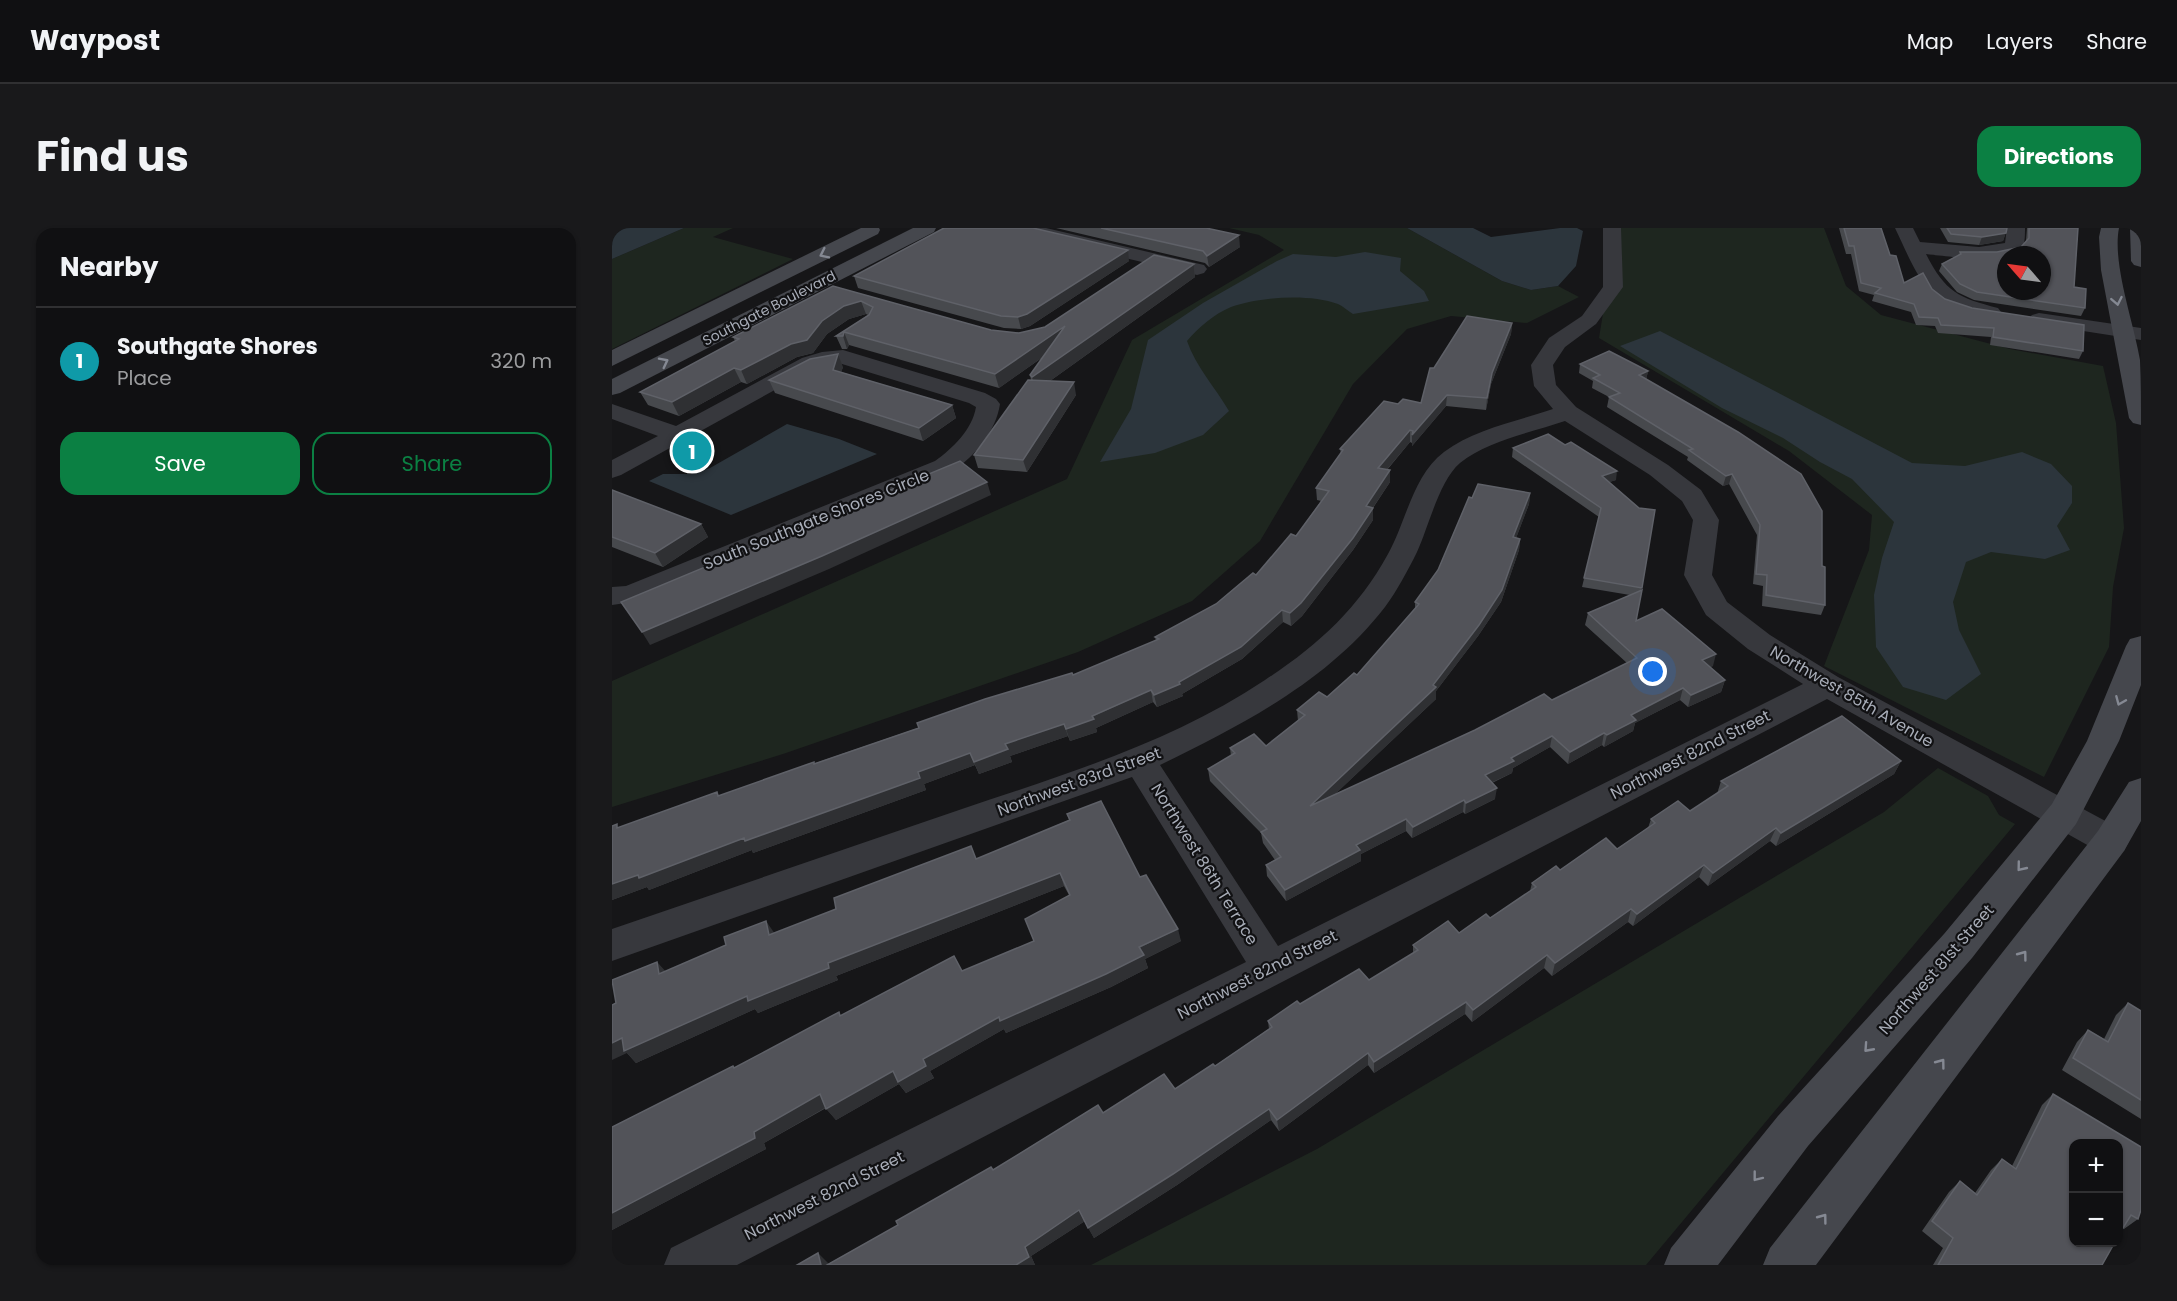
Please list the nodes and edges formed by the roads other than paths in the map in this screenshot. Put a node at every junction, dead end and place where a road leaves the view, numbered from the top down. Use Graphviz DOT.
graph roads {
  1 [pos="876,228"];
  2 [pos="927,228"];
  3 [pos="1022,228"];
  4 [pos="1612,228"];
  5 [pos="1904,228"];
  6 [pos="2016,228"];
  7 [pos="2110,228"];
  8 [pos="2139,228"];
  9 [pos="1914,247"];
  10 [pos="1152,258"];
  11 [pos="2141,261"];
  12 [pos="1197,269"];
  13 [pos="1133,270"];
  14 [pos="848,333"];
  15 [pos="2132,333"];
  16 [pos="612,359"];
  17 [pos="822,359"];
  18 [pos="612,388"];
  19 [pos="612,411"];
  20 [pos="1568,412"];
  21 [pos="2141,418"];
  22 [pos="612,433"];
  23 [pos="676,434"];
  24 [pos="650,448"];
  25 [pos="612,470"];
  26 [pos="613,597"];
  27 [pos="2141,646"];
  28 [pos="1827,685"];
  29 [pos="1140,761"];
  30 [pos="2141,791"];
  31 [pos="2064,814"];
  32 [pos="2111,841"];
  33 [pos="612,945"];
  34 [pos="1270,967"];
  35 [pos="688,1265"];
  36 [pos="1688,1265"];
  37 [pos="1787,1265"];
  1 -- 16 [label="street, Southgate Boulevard, one-way"];
  18 -- 2 [label="street, Southgate Boulevard, one-way"];
  3 -- 10 [label="street"];
  4 -- 20 [label="street, Northwest 85th Avenue"];
  5 -- 9 [label="street"];
  6 -- 9 [label="street"];
  7 -- 15 [label="street, one-way"];
  8 -- 11 [label="street"];
  9 -- 15 [label="street"];
  10 -- 12 [label="street"];
  10 -- 13 [label="street"];
  14 -- 17 [label="street"];
  15 -- 21 [label="street"];
  17 -- 23 [label="street"];
  17 -- 26 [label="street, South Southgate Shores Circle"];
  19 -- 23 [label="street"];
  20 -- 28 [label="street, Northwest 85th Avenue"];
  20 -- 29 [label="street, Northwest 83rd Street"];
  22 -- 24 [label="street"];
  23 -- 24 [label="street"];
  24 -- 25 [label="street"];
  27 -- 31 [label="street, Northwest 81st Street, one-way"];
  28 -- 31 [label="street, Northwest 85th Avenue"];
  28 -- 34 [label="street, Northwest 82nd Street"];
  29 -- 33 [label="street, Northwest 83rd Street"];
  29 -- 34 [label="street, Northwest 86th Terrace"];
  30 -- 32 [label="street"];
  31 -- 32 [label="street, Northwest 85th Avenue"];
  31 -- 36 [label="street, Northwest 81st Street, one-way"];
  37 -- 32 [label="street, one-way"];
  34 -- 35 [label="street, Northwest 82nd Street"];
}
